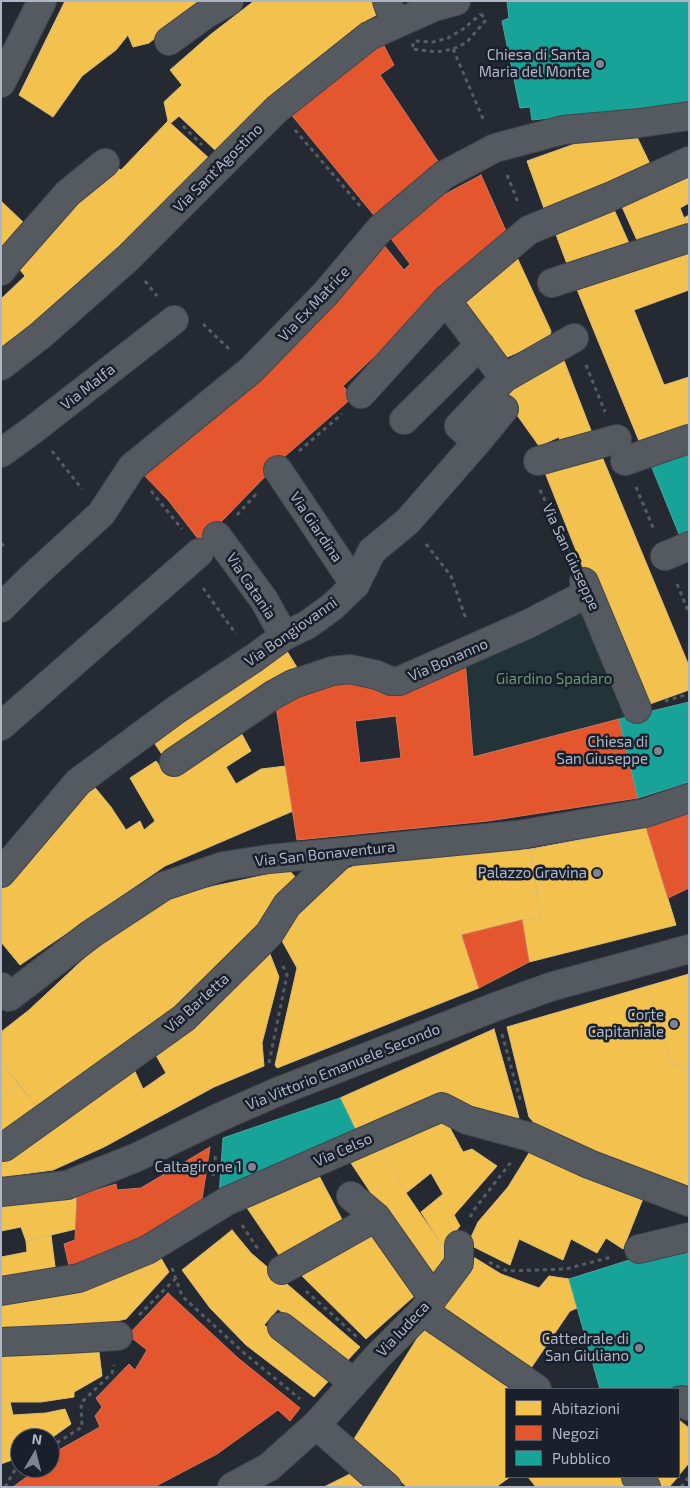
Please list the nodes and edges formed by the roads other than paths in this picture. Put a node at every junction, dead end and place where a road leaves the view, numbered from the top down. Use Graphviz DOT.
graph roads {
  1 [pos="42,1"];
  2 [pos="229,1"];
  3 [pos="456,1"];
  4 [pos="391,13"];
  5 [pos="170,41"];
  6 [pos="1,83"];
  7 [pos="689,116"];
  8 [pos="689,161"];
  9 [pos="106,164"];
  10 [pos="689,238"];
  11 [pos="1,271"];
  12 [pos="552,283"];
  13 [pos="446,300"];
  14 [pos="174,320"];
  15 [pos="574,338"];
  16 [pos="480,345"];
  17 [pos="1,366"];
  18 [pos="504,378"];
  19 [pos="361,394"];
  20 [pos="504,409"];
  21 [pos="404,420"];
  22 [pos="689,439"];
  23 [pos="477,442"];
  24 [pos="1,453"];
  25 [pos="538,461"];
  26 [pos="278,470"];
  27 [pos="355,584"];
  28 [pos="586,587"];
  29 [pos="1,608"];
  30 [pos="284,636"];
  31 [pos="637,709"];
  32 [pos="1,726"];
  33 [pos="174,762"];
  34 [pos="689,798"];
  35 [pos="343,852"];
  36 [pos="1,873"];
  37 [pos="689,949"];
  38 [pos="1,986"];
  39 [pos="4,1147"];
  40 [pos="1,1192"];
  41 [pos="350,1196"];
  42 [pos="689,1202"];
  43 [pos="376,1217"];
  44 [pos="689,1237"];
  45 [pos="459,1246"];
  46 [pos="639,1248"];
  47 [pos="282,1270"];
  48 [pos="1,1292"];
  49 [pos="428,1304"];
  50 [pos="282,1327"];
  51 [pos="118,1336"];
  52 [pos="1,1342"];
  53 [pos="354,1383"];
  54 [pos="536,1388"];
  55 [pos="319,1421"];
  56 [pos="637,1478"];
  57 [pos="232,1487"];
  58 [pos="387,1487"];
  59 [pos="646,1487"];
  1 -- 6 [label="street"];
  2 -- 5 [label="street"];
  3 -- 4 [label="street, Via Sant'Agostino"];
  4 -- 17 [label="street, Via Sant'Agostino"];
  7 -- 29 [label="street, Via Ex Matrice"];
  8 -- 13 [label="street"];
  9 -- 11 [label="street"];
  10 -- 12 [label="street"];
  13 -- 16 [label="street"];
  13 -- 19 [label="street"];
  14 -- 24 [label="street, Via Malfa"];
  15 -- 18 [label="street"];
  16 -- 18 [label="street"];
  16 -- 21 [label="street"];
  18 -- 23 [label="street"];
  20 -- 23 [label="street, Via Bongiovanni"];
  22 -- 25 [label="street"];
  23 -- 27 [label="street, Via Bongiovanni"];
  26 -- 27 [label="street, Via Giardina"];
  27 -- 30 [label="street, Via Bongiovanni"];
  28 -- 31 [label="street, Via San Giuseppe"];
  28 -- 33 [label="street, Via Bonanno"];
  30 -- 32 [label="street, Via Catania"];
  30 -- 36 [label="street, Via Bongiovanni"];
  34 -- 35 [label="street, Via San Bonaventura"];
  35 -- 38 [label="street, Via San Bonaventura"];
  35 -- 39 [label="street, Via Barletta"];
  37 -- 40 [label="street, Via Vittorio Emanuele Secondo"];
  41 -- 43 [label="street"];
  42 -- 48 [label="street, Via Celso"];
  43 -- 47 [label="street"];
  43 -- 49 [label="street"];
  44 -- 46 [label="street"];
  45 -- 49 [label="street, Via Iudeca"];
  49 -- 53 [label="street, Via Iudeca"];
  49 -- 54 [label="street"];
  50 -- 53 [label="street"];
  51 -- 52 [label="street"];
  53 -- 55 [label="street, Via Iudeca"];
  55 -- 57 [label="street, Via Iudeca"];
  55 -- 58 [label="street"];
  56 -- 59 [label="street"];
}
